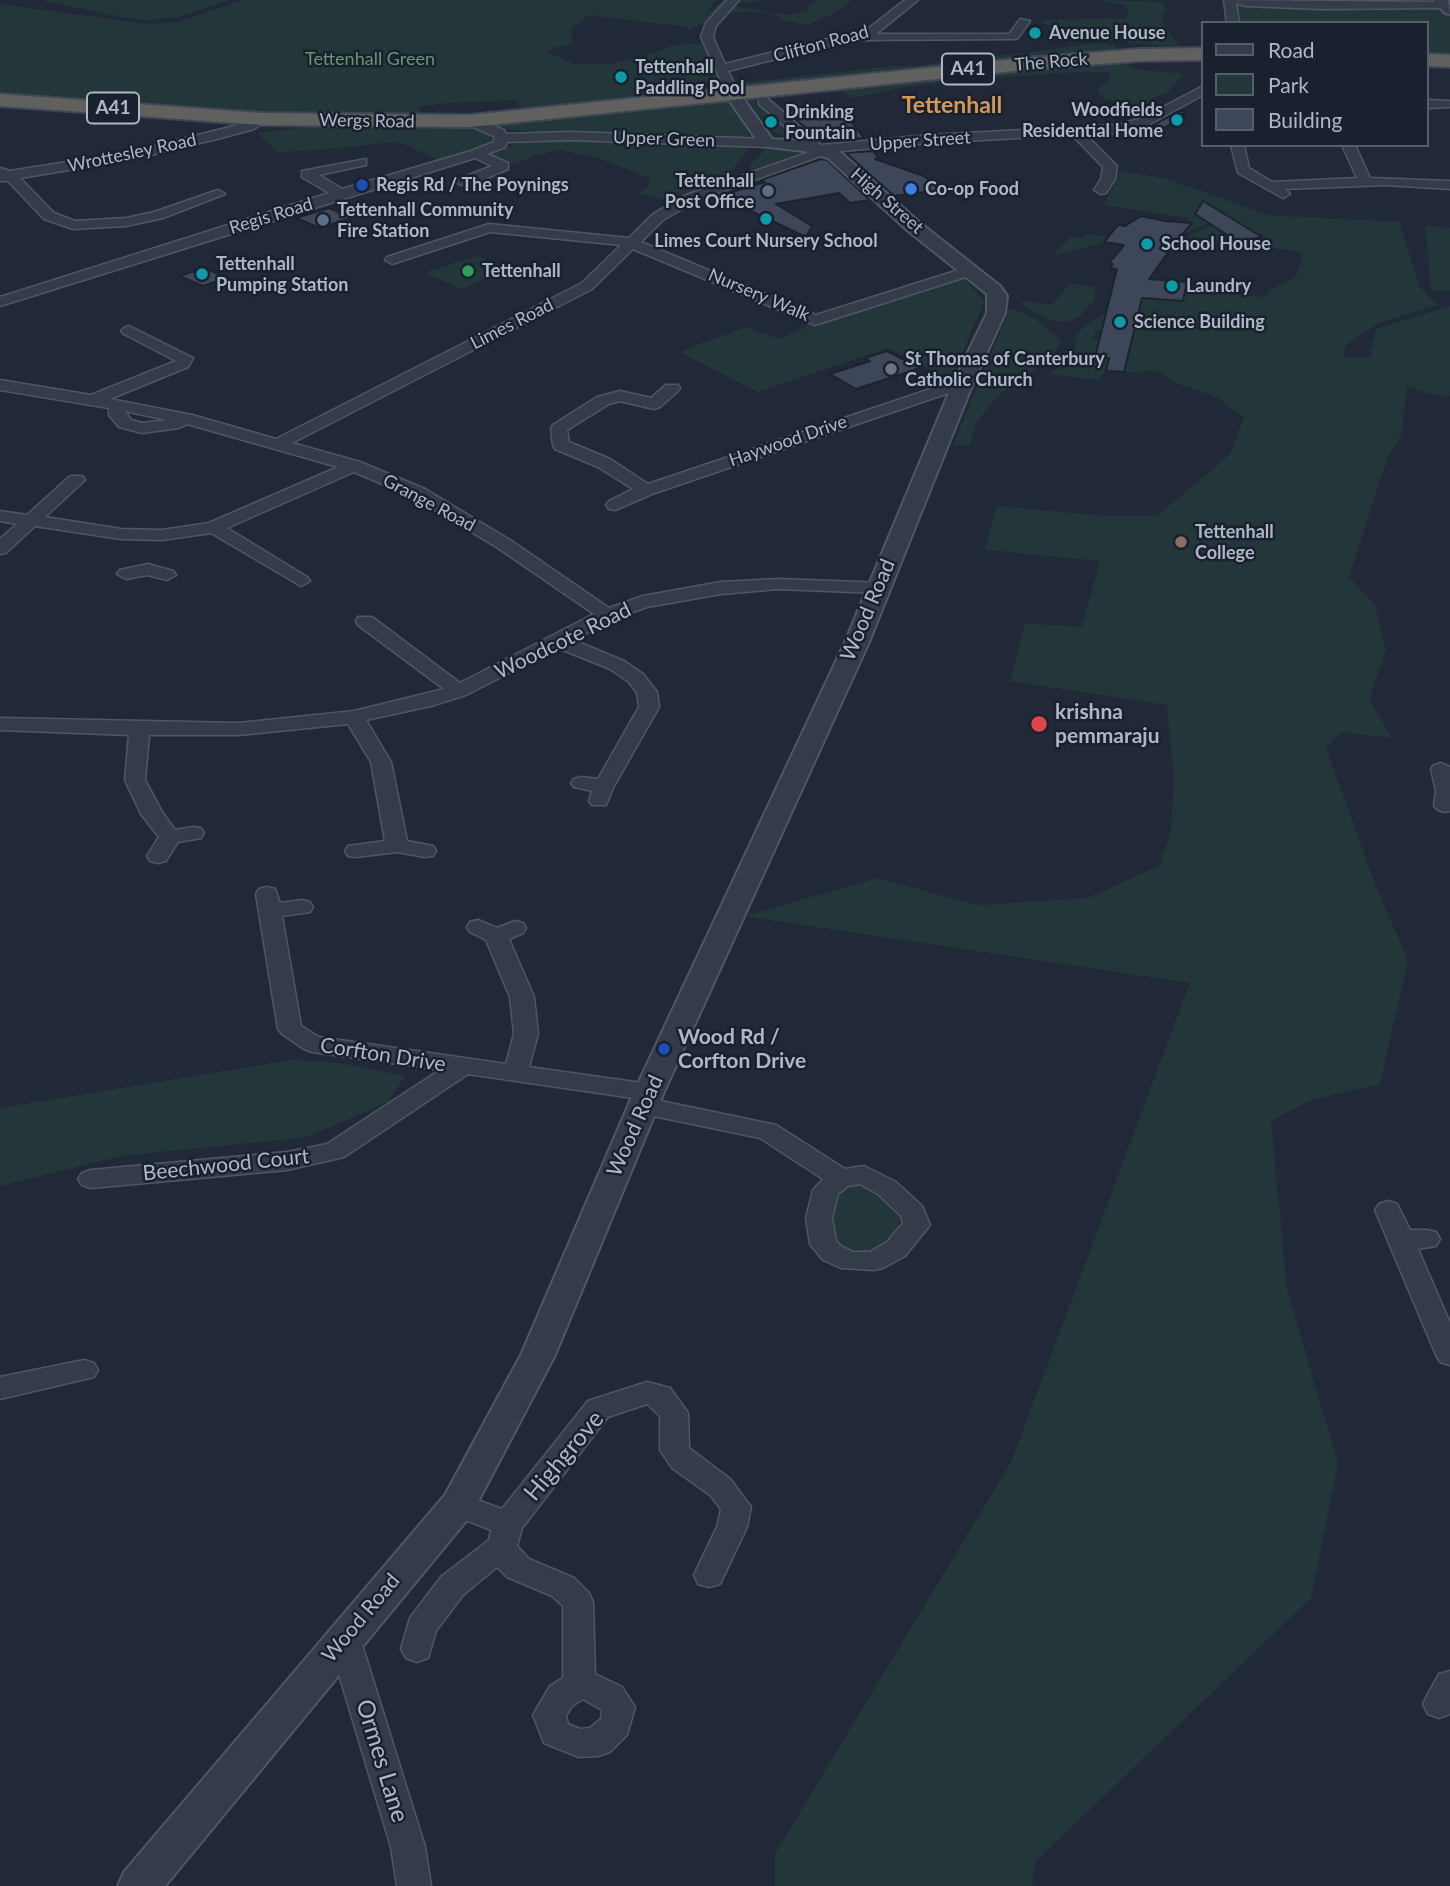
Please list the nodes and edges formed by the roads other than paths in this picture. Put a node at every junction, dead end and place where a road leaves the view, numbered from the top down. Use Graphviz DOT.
graph roads {
  1 [pos="733,0"];
  2 [pos="912,0"];
  3 [pos="1230,0"];
  4 [pos="1238,0"];
  5 [pos="1445,5"];
  6 [pos="1024,21"];
  7 [pos="1233,21"];
  8 [pos="851,37"];
  9 [pos="1202,54"];
  10 [pos="1429,60"];
  11 [pos="1450,61"];
  12 [pos="720,69"];
  13 [pos="1202,91"];
  14 [pos="733,94"];
  15 [pos="0,100"];
  16 [pos="763,101"];
  17 [pos="1429,104"];
  18 [pos="1448,104"];
  19 [pos="262,119"];
  20 [pos="470,121"];
  21 [pos="1077,133"];
  22 [pos="502,138"];
  23 [pos="1237,147"];
  24 [pos="1350,147"];
  25 [pos="822,150"];
  26 [pos="758,153"];
  27 [pos="476,154"];
  28 [pos="360,162"];
  29 [pos="3,175"];
  30 [pos="461,181"];
  31 [pos="733,181"];
  32 [pos="1365,181"];
  33 [pos="1450,185"];
  34 [pos="1270,186"];
  35 [pos="184,187"];
  36 [pos="1101,190"];
  37 [pos="340,194"];
  38 [pos="1289,198"];
  39 [pos="629,242"];
  40 [pos="392,261"];
  41 [pos="970,271"];
  42 [pos="994,290"];
  43 [pos="0,302"];
  44 [pos="125,339"];
  45 [pos="963,383"];
  46 [pos="0,385"];
  47 [pos="672,388"];
  48 [pos="93,400"];
  49 [pos="276,444"];
  50 [pos="354,466"];
  51 [pos="76,480"];
  52 [pos="646,490"];
  53 [pos="615,505"];
  54 [pos="0,516"];
  55 [pos="31,521"];
  56 [pos="214,527"];
  57 [pos="162,536"];
  58 [pos="0,550"];
  59 [pos="148,569"];
  60 [pos="126,574"];
  61 [pos="167,575"];
  62 [pos="301,581"];
  63 [pos="878,587"];
  64 [pos="607,615"];
  65 [pos="365,621"];
  66 [pos="556,640"];
  67 [pos="458,691"];
  68 [pos="354,717"];
  69 [pos="0,724"];
  70 [pos="140,729"];
  71 [pos="1441,769"];
  72 [pos="581,783"];
  73 [pos="1447,796"];
  74 [pos="193,833"];
  75 [pos="170,837"];
  76 [pos="397,846"];
  77 [pos="356,851"];
  78 [pos="425,851"];
  79 [pos="158,856"];
  80 [pos="302,907"];
  81 [pos="497,930"];
  82 [pos="462,1067"];
  83 [pos="516,1072"];
  84 [pos="646,1099"];
  85 [pos="841,1178"];
  86 [pos="91,1179"];
  87 [pos="1388,1210"];
  88 [pos="1450,1355"];
  89 [pos="84,1370"];
  90 [pos="0,1388"];
  91 [pos="458,1505"];
  92 [pos="505,1535"];
  93 [pos="709,1575"];
  94 [pos="344,1638"];
  95 [pos="417,1648"];
  96 [pos="579,1685"];
  97 [pos="139,1886"];
  98 [pos="414,1886"];
  1 -- 12 [label="street"];
  2 -- 8 [label="street, Clifton Road"];
  3 -- 7 [label="street"];
  4 -- 5 [label="street"];
  6 -- 8 [label="street"];
  8 -- 12 [label="street, Clifton Road"];
  9 -- 14 [label="highway, The Rock / A41"];
  10 -- 11 [label="highway"];
  12 -- 14 [label="street"];
  13 -- 21 [label="street, Upper Street"];
  14 -- 20 [label="highway, Wergs Road / A41"];
  14 -- 26 [label="street"];
  15 -- 19 [label="highway, Wergs Road / A41"];
  16 -- 25 [label="street"];
  17 -- 18 [label="street"];
  19 -- 20 [label="highway, Wergs Road / A41"];
  19 -- 29 [label="street, Wrottesley Road"];
  20 -- 22 [label="street"];
  21 -- 25 [label="street, Upper Street"];
  21 -- 36 [label="street"];
  22 -- 26 [label="street, Upper Green"];
  22 -- 27 [label="street, Regis Road"];
  23 -- 34 [label="street"];
  24 -- 32 [label="street"];
  25 -- 26 [label="street"];
  25 -- 31 [label="street, Limes Road"];
  25 -- 41 [label="street, High Street"];
  26 -- 31 [label="street, Limes Road"];
  27 -- 30 [label="street"];
  27 -- 37 [label="street, Regis Road"];
  28 -- 37 [label="street"];
  29 -- 35 [label="street"];
  31 -- 39 [label="street, Limes Road"];
  32 -- 33 [label="street"];
  32 -- 34 [label="street"];
  34 -- 38 [label="street"];
  37 -- 43 [label="street, Regis Road"];
  39 -- 40 [label="street, Nursery Walk"];
  39 -- 41 [label="street, Nursery Walk"];
  39 -- 49 [label="street, Limes Road"];
  41 -- 42 [label="street, High Street"];
  42 -- 45 [label="street, Wood Road"];
  44 -- 48 [label="street"];
  45 -- 52 [label="street, Haywood Drive"];
  45 -- 63 [label="street, Wood Road"];
  46 -- 48 [label="street, Grange Road"];
  47 -- 52 [label="street"];
  48 -- 49 [label="street, Grange Road"];
  49 -- 50 [label="street, Grange Road"];
  50 -- 56 [label="street"];
  50 -- 64 [label="street, Grange Road"];
  51 -- 55 [label="street"];
  52 -- 53 [label="street, Haywood Drive"];
  54 -- 55 [label="street"];
  55 -- 57 [label="street"];
  55 -- 58 [label="street"];
  56 -- 57 [label="street"];
  56 -- 62 [label="street"];
  57 -- 59 [label="street"];
  59 -- 60 [label="street"];
  59 -- 61 [label="street"];
  63 -- 64 [label="street, Woodcote Road"];
  63 -- 84 [label="street, Wood Road"];
  64 -- 66 [label="street, Woodcote Road"];
  65 -- 67 [label="street"];
  66 -- 67 [label="street, Woodcote Road"];
  66 -- 72 [label="street"];
  67 -- 68 [label="street, Woodcote Road"];
  68 -- 70 [label="street, Woodcote Road"];
  68 -- 76 [label="street"];
  69 -- 70 [label="street, Woodcote Road"];
  70 -- 75 [label="street"];
  71 -- 73 [label="street"];
  74 -- 75 [label="street"];
  75 -- 79 [label="street"];
  76 -- 77 [label="street"];
  76 -- 78 [label="street"];
  80 -- 82 [label="street, Corfton Drive"];
  81 -- 83 [label="street"];
  82 -- 83 [label="street, Corfton Drive"];
  82 -- 86 [label="street, Beechwood Court"];
  83 -- 84 [label="street, Corfton Drive"];
  84 -- 85 [label="street, Corfton Drive"];
  84 -- 91 [label="street, Wood Road"];
  87 -- 88 [label="street"];
  89 -- 90 [label="street"];
  91 -- 92 [label="street"];
  91 -- 94 [label="street, Wood Road"];
  92 -- 93 [label="street, Highgrove"];
  92 -- 95 [label="street, Highgrove"];
  92 -- 96 [label="street"];
  94 -- 97 [label="street, Wood Road"];
  94 -- 98 [label="street, Ormes Lane"];
}
